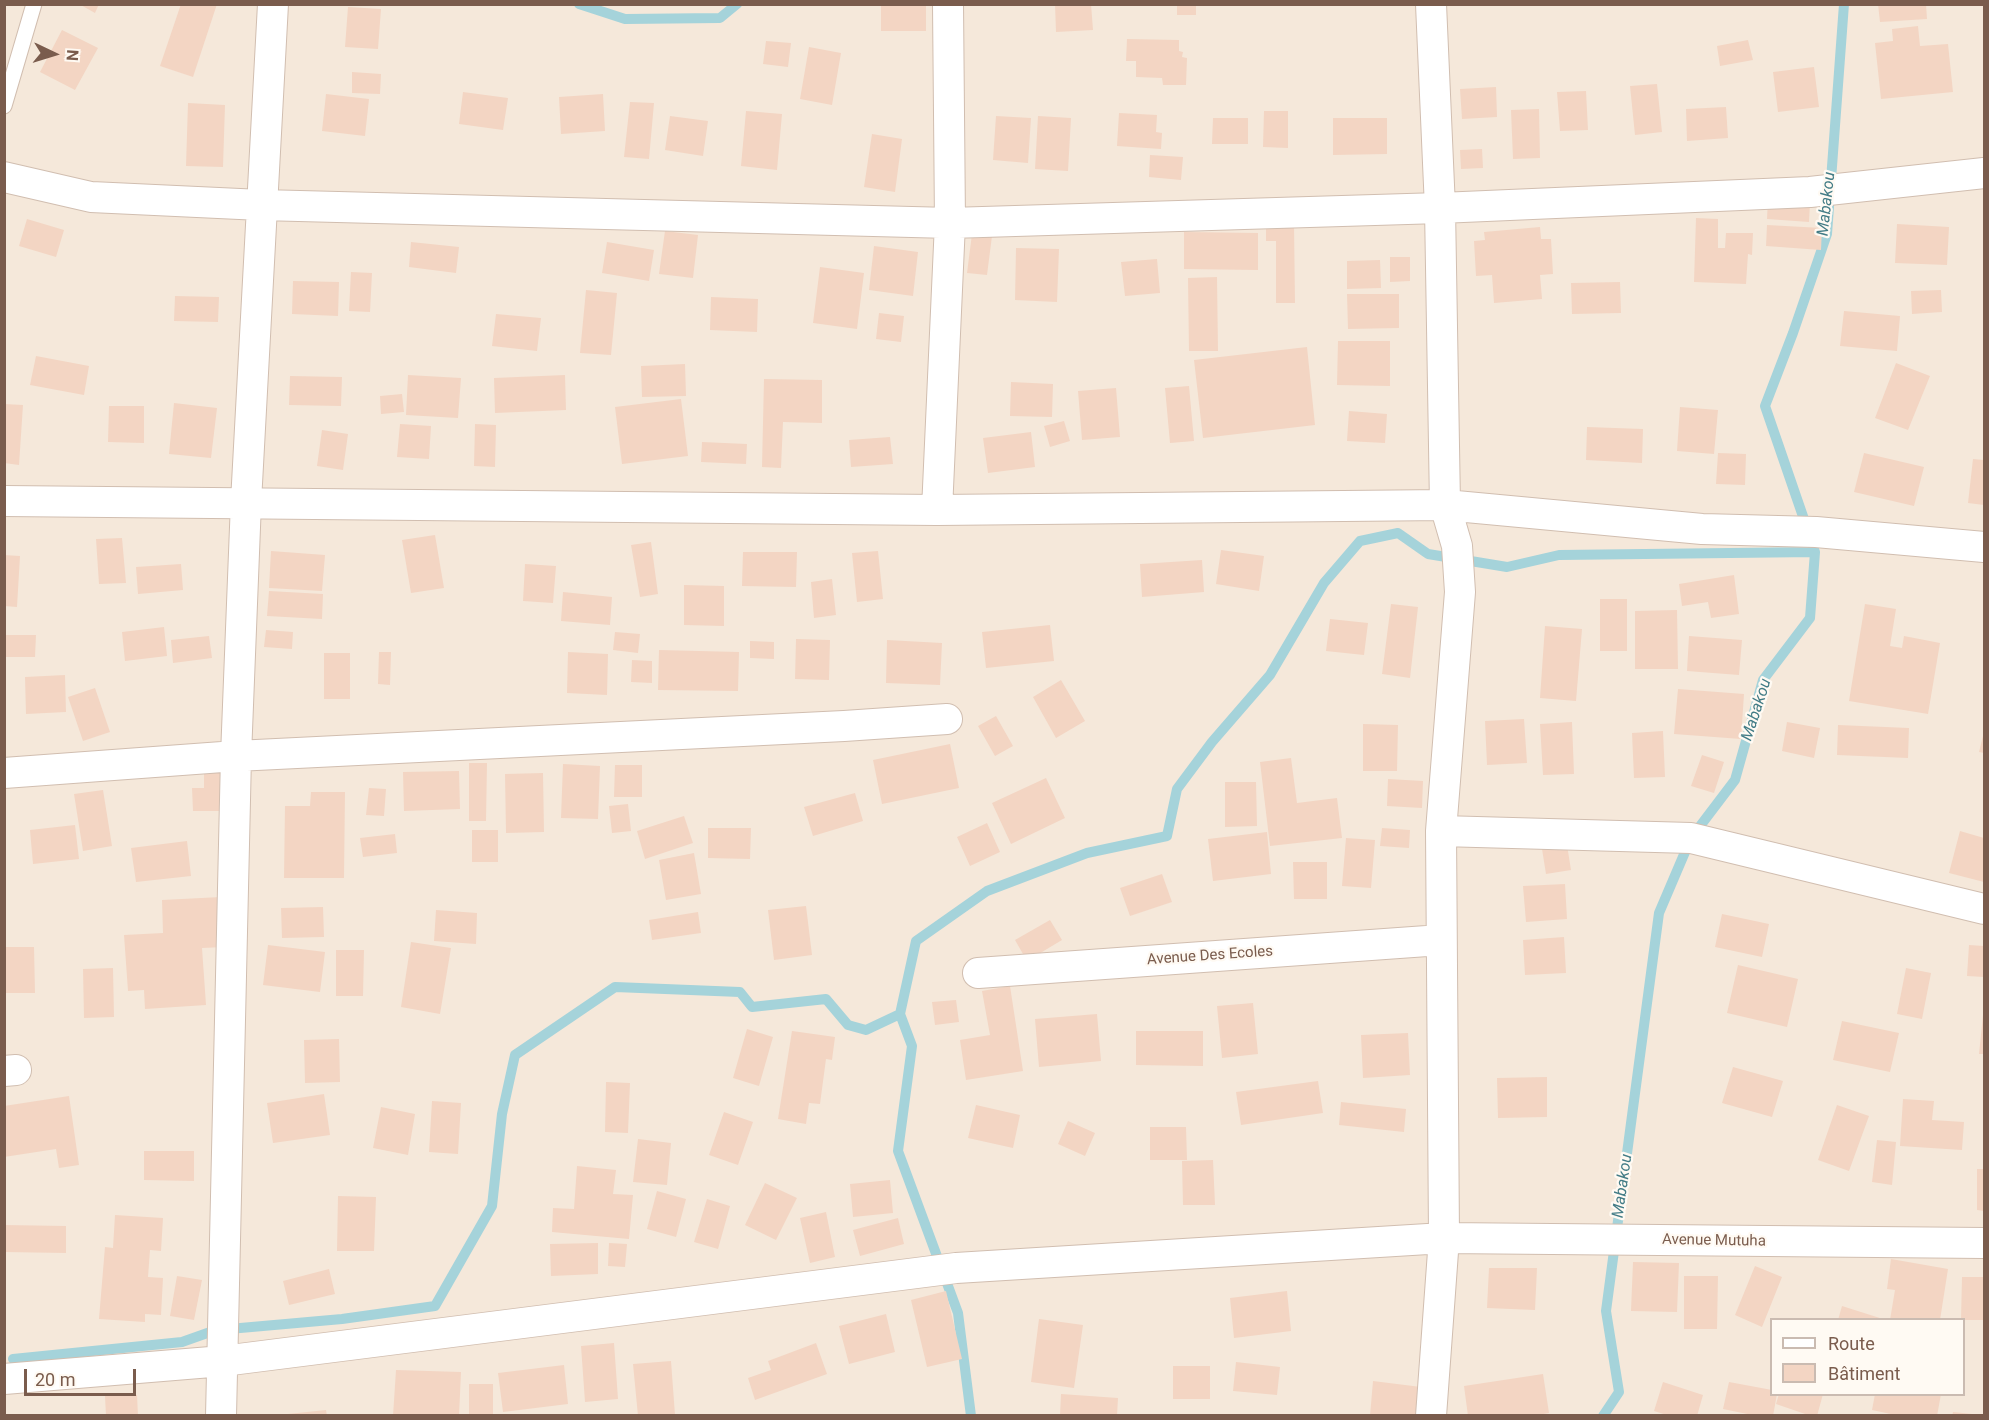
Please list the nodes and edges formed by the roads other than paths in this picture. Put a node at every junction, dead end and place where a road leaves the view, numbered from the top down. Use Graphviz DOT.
graph roads {
  1 [pos="33,4"];
  2 [pos="273,4"];
  3 [pos="948,4"];
  4 [pos="1431,4"];
  5 [pos="4,106"];
  6 [pos="1984,173"];
  7 [pos="4,177"];
  8 [pos="261,205"];
  9 [pos="1440,208"];
  10 [pos="950,224"];
  11 [pos="4,501"];
  12 [pos="246,502"];
  13 [pos="1445,506"];
  14 [pos="937,510"];
  15 [pos="1984,547"];
  16 [pos="947,719"];
  17 [pos="236,756"];
  18 [pos="4,773"];
  19 [pos="1441,831"];
  20 [pos="1984,909"];
  21 [pos="1441,940"];
  22 [pos="978,973"];
  23 [pos="1444,1238"];
  24 [pos="1984,1243"];
  25 [pos="223,1361"];
  26 [pos="4,1379"];
  27 [pos="221,1416"];
  28 [pos="1431,1416"];
  1 -- 5 [label="lane"];
  2 -- 8 [label="street"];
  3 -- 10 [label="street"];
  4 -- 9 [label="street"];
  6 -- 9 [label="street"];
  7 -- 8 [label="street"];
  8 -- 10 [label="street"];
  8 -- 12 [label="street"];
  9 -- 10 [label="street"];
  9 -- 13 [label="street"];
  10 -- 14 [label="street"];
  11 -- 12 [label="street"];
  12 -- 14 [label="street"];
  12 -- 17 [label="street"];
  13 -- 14 [label="street"];
  13 -- 15 [label="street"];
  13 -- 19 [label="street"];
  16 -- 17 [label="street"];
  17 -- 18 [label="street"];
  17 -- 25 [label="street"];
  19 -- 20 [label="street"];
  19 -- 21 [label="street"];
  21 -- 22 [label="street, Avenue Des Ecoles"];
  21 -- 23 [label="street"];
  23 -- 24 [label="street, Avenue Mutuha"];
  23 -- 25 [label="street, Avenue Mutuha"];
  23 -- 28 [label="street"];
  25 -- 26 [label="street, Avenue Mutuha"];
  25 -- 27 [label="street"];
}
